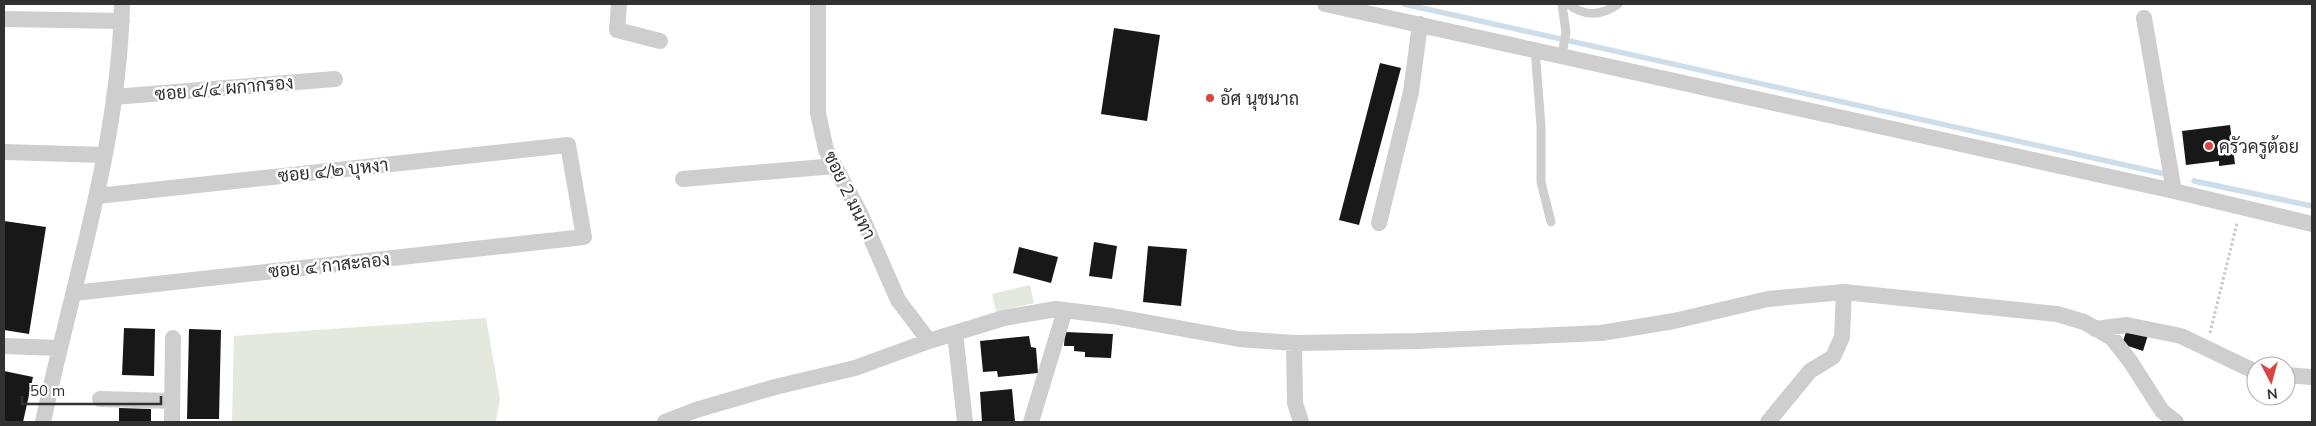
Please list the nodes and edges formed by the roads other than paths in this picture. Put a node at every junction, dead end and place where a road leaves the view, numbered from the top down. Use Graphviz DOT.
graph roads {
  1 [pos="122,4"];
  2 [pos="620,4"];
  3 [pos="818,4"];
  4 [pos="1325,4"];
  5 [pos="1562,4"];
  6 [pos="1568,4"];
  7 [pos="1618,4"];
  8 [pos="2144,18"];
  9 [pos="4,19"];
  10 [pos="122,21"];
  11 [pos="1420,24"];
  12 [pos="660,42"];
  13 [pos="1535,49"];
  14 [pos="1563,52"];
  15 [pos="335,79"];
  16 [pos="114,97"];
  17 [pos="4,152"];
  18 [pos="104,155"];
  19 [pos="835,166"];
  20 [pos="683,179"];
  21 [pos="2174,191"];
  22 [pos="97,196"];
  23 [pos="1552,222"];
  24 [pos="1379,223"];
  25 [pos="2312,224"];
  26 [pos="584,238"];
  27 [pos="1844,292"];
  28 [pos="74,293"];
  29 [pos="1065,310"];
  30 [pos="2095,329"];
  31 [pos="955,333"];
  32 [pos="172,338"];
  33 [pos="929,341"];
  34 [pos="1294,343"];
  35 [pos="4,346"];
  36 [pos="58,348"];
  37 [pos="2246,367"];
  38 [pos="2296,376"];
  39 [pos="2312,377"];
  40 [pos="100,399"];
  41 [pos="172,401"];
  42 [pos="42,422"];
  43 [pos="172,422"];
  44 [pos="665,422"];
  45 [pos="965,422"];
  46 [pos="1031,422"];
  47 [pos="1301,422"];
  48 [pos="1768,422"];
  49 [pos="2176,422"];
  1 -- 10 [label="street"];
  2 -- 12 [label="street"];
  3 -- 19 [label="street, ซอย 2 มนทา"];
  4 -- 11 [label="street"];
  5 -- 14 [label="lane"];
  6 -- 7 [label="lane"];
  8 -- 21 [label="street"];
  9 -- 10 [label="street"];
  10 -- 16 [label="street"];
  11 -- 13 [label="street"];
  11 -- 24 [label="street"];
  13 -- 14 [label="street"];
  13 -- 23 [label="lane"];
  14 -- 21 [label="street"];
  15 -- 16 [label="street, ซอย ๔/๔ ผกากรอง"];
  16 -- 18 [label="street"];
  17 -- 18 [label="street"];
  18 -- 22 [label="street"];
  19 -- 20 [label="street"];
  19 -- 33 [label="street, ซอย 2 มนทา"];
  21 -- 25 [label="street"];
  22 -- 26 [label="street, ซอย ๔/๒ บุหงา"];
  22 -- 28 [label="street"];
  26 -- 28 [label="street, ซอย ๔ กาสะลอง"];
  27 -- 30 [label="street"];
  27 -- 34 [label="street"];
  27 -- 48 [label="street"];
  28 -- 36 [label="street"];
  29 -- 31 [label="street"];
  29 -- 34 [label="street"];
  29 -- 46 [label="street"];
  30 -- 37 [label="street"];
  30 -- 49 [label="street"];
  31 -- 33 [label="street"];
  31 -- 45 [label="street"];
  32 -- 41 [label="street"];
  33 -- 44 [label="street"];
  34 -- 47 [label="street"];
  35 -- 36 [label="street"];
  36 -- 42 [label="street"];
  38 -- 39 [label="street"];
  40 -- 41 [label="street"];
  41 -- 43 [label="street"];
}
